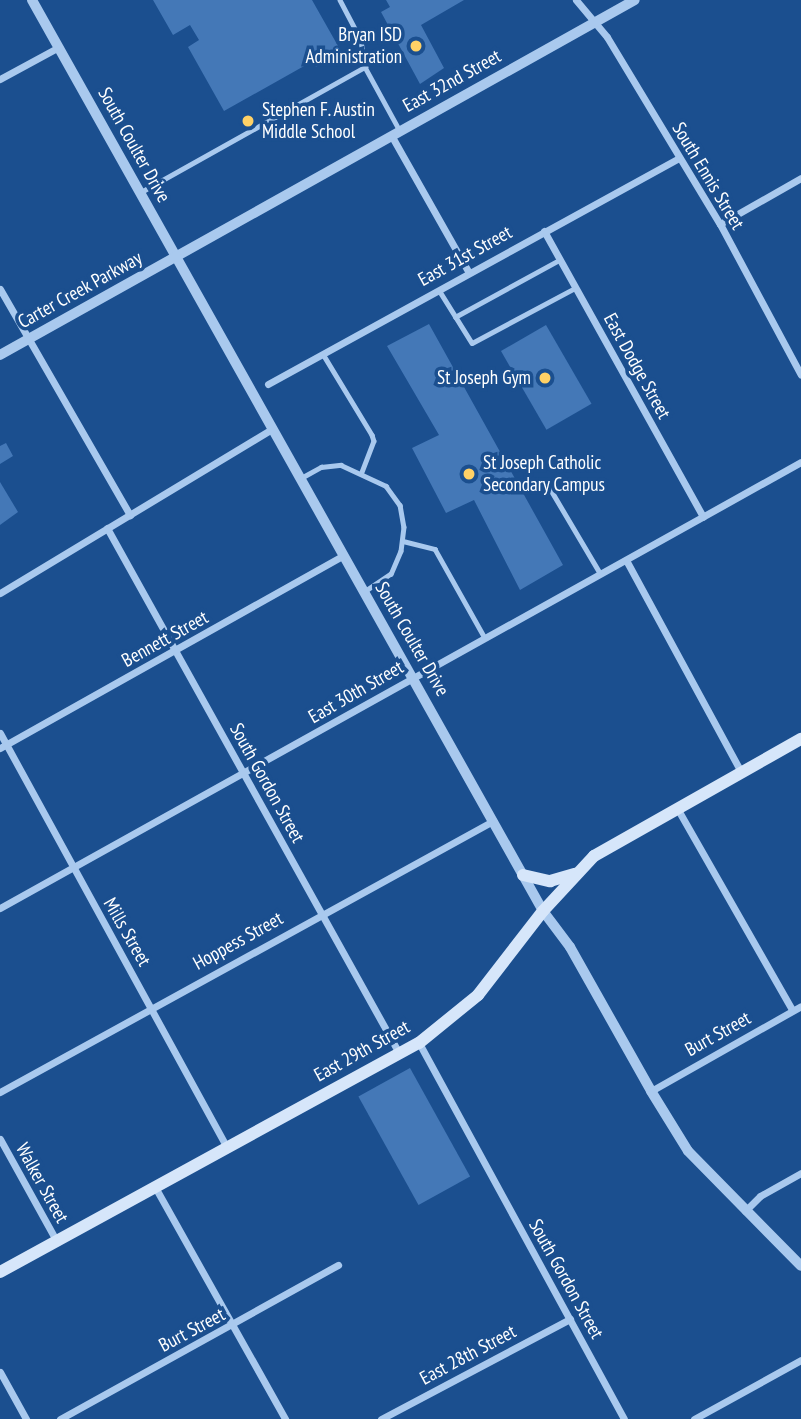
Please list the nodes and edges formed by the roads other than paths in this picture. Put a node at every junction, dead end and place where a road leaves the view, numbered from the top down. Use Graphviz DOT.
graph roads {
  1 [pos="32,0"];
  2 [pos="340,0"];
  3 [pos="576,0"];
  4 [pos="635,0"];
  5 [pos="594,22"];
  6 [pos="59,47"];
  7 [pos="365,67"];
  8 [pos="0,79"];
  9 [pos="396,132"];
  10 [pos="678,159"];
  11 [pos="801,178"];
  12 [pos="141,192"];
  13 [pos="720,224"];
  14 [pos="544,231"];
  15 [pos="177,256"];
  16 [pos="560,260"];
  17 [pos="468,271"];
  18 [pos="575,287"];
  19 [pos="438,288"];
  20 [pos="0,289"];
  21 [pos="455,317"];
  22 [pos="29,339"];
  23 [pos="322,353"];
  24 [pos="0,355"];
  25 [pos="801,375"];
  26 [pos="268,384"];
  27 [pos="273,428"];
  28 [pos="801,462"];
  29 [pos="362,472"];
  30 [pos="301,478"];
  31 [pos="548,485"];
  32 [pos="130,514"];
  33 [pos="703,517"];
  34 [pos="107,528"];
  35 [pos="402,541"];
  36 [pos="344,555"];
  37 [pos="626,560"];
  38 [pos="600,574"];
  39 [pos="365,591"];
  40 [pos="0,593"];
  41 [pos="485,638"];
  42 [pos="177,652"];
  43 [pos="414,677"];
  44 [pos="0,733"];
  45 [pos="801,739"];
  46 [pos="3,746"];
  47 [pos="741,772"];
  48 [pos="244,774"];
  49 [pos="677,808"];
  50 [pos="493,821"];
  51 [pos="73,868"];
  52 [pos="576,874"];
  53 [pos="523,875"];
  54 [pos="0,908"];
  55 [pos="542,911"];
  56 [pos="320,914"];
  57 [pos="801,1006"];
  58 [pos="152,1007"];
  59 [pos="792,1010"];
  60 [pos="419,1043"];
  61 [pos="399,1053"];
  62 [pos="651,1091"];
  63 [pos="0,1092"];
  64 [pos="0,1139"];
  65 [pos="227,1148"];
  66 [pos="801,1173"];
  67 [pos="155,1188"];
  68 [pos="745,1211"];
  69 [pos="57,1242"];
  70 [pos="338,1265"];
  71 [pos="801,1266"];
  72 [pos="0,1272"];
  73 [pos="570,1319"];
  74 [pos="232,1327"];
  75 [pos="801,1360"];
  76 [pos="0,1372"];
  77 [pos="26,1419"];
  78 [pos="60,1419"];
  79 [pos="285,1419"];
  80 [pos="382,1419"];
  81 [pos="624,1419"];
  82 [pos="694,1419"];
  1 -- 6 [label="street, South Coulter Drive"];
  2 -- 7 [label="lane"];
  3 -- 5 [label="street, South Ennis Street"];
  4 -- 5 [label="street, East 32nd Street"];
  5 -- 9 [label="street, East 32nd Street"];
  5 -- 10 [label="street, South Ennis Street"];
  6 -- 8 [label="street"];
  6 -- 12 [label="street, South Coulter Drive"];
  7 -- 9 [label="lane"];
  7 -- 12 [label="lane"];
  9 -- 15 [label="street, East 32nd Street"];
  9 -- 17 [label="street"];
  10 -- 13 [label="street, South Ennis Street"];
  10 -- 14 [label="street, East 31st Street"];
  11 -- 13 [label="street"];
  12 -- 15 [label="street, South Coulter Drive"];
  13 -- 25 [label="street, South Ennis Street"];
  14 -- 16 [label="street, East Dodge Street"];
  14 -- 17 [label="street, East 31st Street"];
  15 -- 22 [label="street, Carter Creek Parkway"];
  15 -- 27 [label="street, South Coulter Drive"];
  16 -- 18 [label="street, East Dodge Street"];
  16 -- 21 [label="lane"];
  17 -- 19 [label="street, East 31st Street"];
  18 -- 21 [label="lane"];
  18 -- 33 [label="street, East Dodge Street"];
  19 -- 21 [label="lane"];
  19 -- 23 [label="street, East 31st Street"];
  20 -- 22 [label="street"];
  22 -- 24 [label="street, Carter Creek Parkway"];
  22 -- 32 [label="street"];
  23 -- 26 [label="street, East 31st Street"];
  23 -- 29 [label="lane"];
  27 -- 30 [label="street, South Coulter Drive"];
  27 -- 32 [label="street"];
  28 -- 33 [label="street, East 30th Street"];
  29 -- 30 [label="lane"];
  29 -- 35 [label="lane"];
  30 -- 36 [label="street, South Coulter Drive"];
  31 -- 38 [label="lane"];
  32 -- 34 [label="street"];
  33 -- 37 [label="street, East 30th Street"];
  34 -- 40 [label="street"];
  34 -- 42 [label="street, South Gordon Street"];
  35 -- 39 [label="lane"];
  35 -- 41 [label="lane"];
  36 -- 39 [label="street, South Coulter Drive"];
  36 -- 42 [label="street, Bennett Street"];
  37 -- 38 [label="street, East 30th Street"];
  37 -- 47 [label="street"];
  38 -- 41 [label="street, East 30th Street"];
  39 -- 43 [label="street, South Coulter Drive"];
  41 -- 43 [label="street, East 30th Street"];
  42 -- 46 [label="street, Bennett Street"];
  42 -- 48 [label="street, South Gordon Street"];
  43 -- 48 [label="street, East 30th Street"];
  43 -- 50 [label="street, South Coulter Drive"];
  44 -- 46 [label="street, Mills Street"];
  45 -- 47 [label="main road, East 29th Street"];
  46 -- 51 [label="street, Mills Street"];
  47 -- 49 [label="main road, East 29th Street"];
  48 -- 51 [label="street, East 30th Street"];
  48 -- 56 [label="street, South Gordon Street"];
  49 -- 52 [label="main road, East 29th Street"];
  49 -- 59 [label="street"];
  50 -- 53 [label="street, South Coulter Drive"];
  50 -- 56 [label="street, Hoppess Street"];
  51 -- 54 [label="street, East 30th Street"];
  51 -- 58 [label="street, Mills Street"];
  52 -- 53 [label="main road"];
  52 -- 55 [label="main road, East 29th Street"];
  53 -- 55 [label="street, South Coulter Drive"];
  55 -- 60 [label="main road, East 29th Street"];
  55 -- 62 [label="street, South Coulter Drive"];
  56 -- 58 [label="street, Hoppess Street"];
  56 -- 61 [label="street, South Gordon Street"];
  57 -- 59 [label="street, Burt Street"];
  58 -- 63 [label="street, Hoppess Street"];
  58 -- 65 [label="street, Mills Street"];
  59 -- 62 [label="street, Burt Street"];
  60 -- 61 [label="main road, East 29th Street"];
  60 -- 73 [label="street, South Gordon Street"];
  61 -- 65 [label="main road, East 29th Street"];
  62 -- 68 [label="street, South Coulter Drive"];
  64 -- 69 [label="street, Walker Street"];
  65 -- 67 [label="main road, East 29th Street"];
  66 -- 68 [label="street"];
  67 -- 69 [label="main road, East 29th Street"];
  67 -- 74 [label="street"];
  68 -- 71 [label="street, South Coulter Drive"];
  69 -- 72 [label="main road, East 29th Street"];
  70 -- 74 [label="street, Burt Street"];
  73 -- 80 [label="street, East 28th Street"];
  73 -- 81 [label="street, South Gordon Street"];
  74 -- 78 [label="street, Burt Street"];
  74 -- 79 [label="street"];
  75 -- 82 [label="street"];
  76 -- 77 [label="street"];
}
